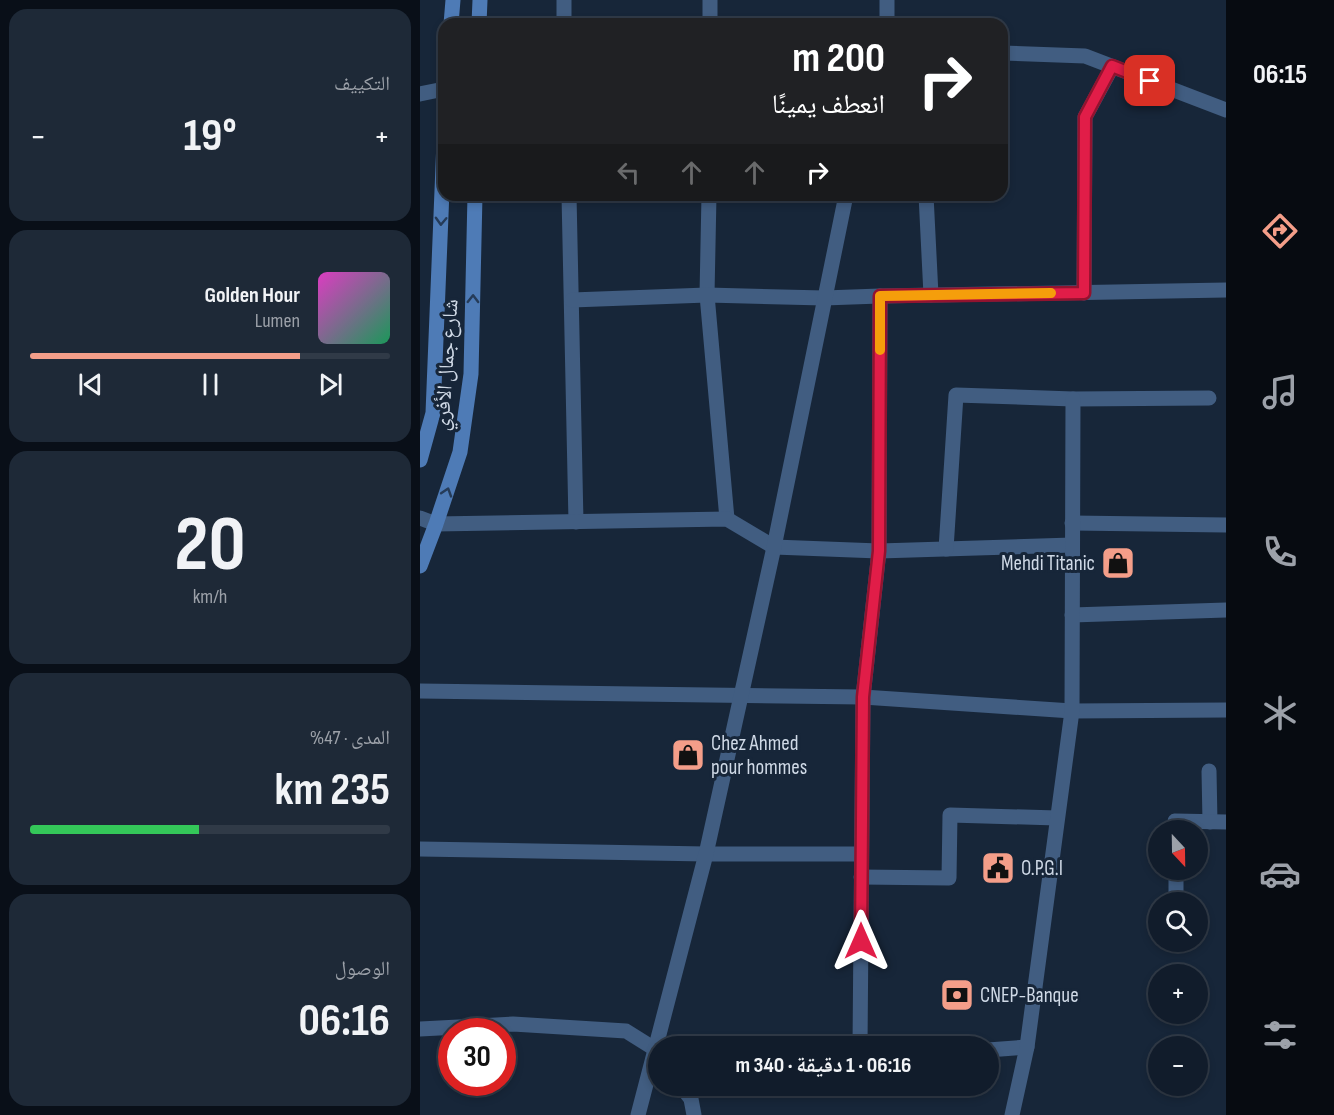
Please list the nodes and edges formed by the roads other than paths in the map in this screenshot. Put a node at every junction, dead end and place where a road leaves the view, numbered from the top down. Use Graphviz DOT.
graph roads {
  1 [pos="453,0"];
  2 [pos="480,0"];
  3 [pos="564,0"];
  4 [pos="710,0"];
  5 [pos="887,0"];
  6 [pos="452,18"];
  7 [pos="479,18"];
  8 [pos="564,18"];
  9 [pos="710,18"];
  10 [pos="887,18"];
  11 [pos="1008,53"];
  12 [pos="1112,66"];
  13 [pos="438,90"];
  14 [pos="420,94"];
  15 [pos="1226,110"];
  16 [pos="442,201"];
  17 [pos="475,201"];
  18 [pos="569,201"];
  19 [pos="709,201"];
  20 [pos="845,201"];
  21 [pos="926,201"];
  22 [pos="1226,290"];
  23 [pos="1084,293"];
  24 [pos="707,295"];
  25 [pos="931,295"];
  26 [pos="880,296"];
  27 [pos="824,298"];
  28 [pos="572,300"];
  29 [pos="1209,398"];
  30 [pos="1073,399"];
  31 [pos="420,460"];
  32 [pos="420,518"];
  33 [pos="727,519"];
  34 [pos="576,522"];
  35 [pos="1072,523"];
  36 [pos="436,524"];
  37 [pos="1226,525"];
  38 [pos="1072,545"];
  39 [pos="774,547"];
  40 [pos="946,549"];
  41 [pos="879,551"];
  42 [pos="420,566"];
  43 [pos="1226,610"];
  44 [pos="1072,615"];
  45 [pos="420,691"];
  46 [pos="741,694"];
  47 [pos="863,697"];
  48 [pos="1226,710"];
  49 [pos="1072,711"];
  50 [pos="1209,771"];
  51 [pos="1057,818"];
  52 [pos="1210,822"];
  53 [pos="1226,822"];
  54 [pos="420,849"];
  55 [pos="706,854"];
  56 [pos="861,854"];
  57 [pos="861,877"];
  58 [pos="420,1029"];
  59 [pos="662,1036"];
  60 [pos="860,1036"];
  61 [pos="648,1045"];
  62 [pos="1027,1047"];
  63 [pos="999,1049"];
  64 [pos="648,1084"];
  65 [pos="689,1096"];
  66 [pos="638,1115"];
  67 [pos="694,1115"];
  68 [pos="1012,1115"];
  1 -- 6 [label="street"];
  2 -- 7 [label="street"];
  3 -- 8 [label="street"];
  4 -- 9 [label="street"];
  5 -- 10 [label="street"];
  11 -- 12 [label="street"];
  12 -- 15 [label="street"];
  12 -- 23 [label="street"];
  13 -- 14 [label="street"];
  16 -- 31 [label="street, شارع جمال الأفري, one-way"];
  36 -- 17 [label="street, شارع جمال الأفري, one-way"];
  18 -- 28 [label="street"];
  19 -- 24 [label="street"];
  20 -- 27 [label="street"];
  21 -- 25 [label="street"];
  22 -- 23 [label="street"];
  23 -- 25 [label="street"];
  24 -- 27 [label="street"];
  24 -- 28 [label="street"];
  24 -- 33 [label="street"];
  25 -- 26 [label="street"];
  26 -- 27 [label="street"];
  26 -- 41 [label="street"];
  27 -- 39 [label="street"];
  28 -- 34 [label="street"];
  29 -- 30 [label="street"];
  30 -- 35 [label="street"];
  30 -- 40 [label="street"];
  32 -- 36 [label="street"];
  33 -- 34 [label="street"];
  33 -- 39 [label="street"];
  34 -- 36 [label="street"];
  35 -- 37 [label="street"];
  35 -- 38 [label="street"];
  36 -- 42 [label="street, شارع جمال الأفري"];
  38 -- 40 [label="street"];
  38 -- 44 [label="street"];
  39 -- 41 [label="street"];
  39 -- 46 [label="street"];
  40 -- 41 [label="street"];
  41 -- 47 [label="street"];
  43 -- 44 [label="street"];
  44 -- 49 [label="street"];
  45 -- 46 [label="street"];
  46 -- 47 [label="street"];
  46 -- 55 [label="street"];
  47 -- 49 [label="street"];
  47 -- 56 [label="street"];
  48 -- 49 [label="street"];
  49 -- 51 [label="street"];
  50 -- 52 [label="street"];
  51 -- 57 [label="street"];
  51 -- 62 [label="street"];
  52 -- 53 [label="street"];
  54 -- 55 [label="street"];
  55 -- 56 [label="street"];
  55 -- 59 [label="street"];
  56 -- 57 [label="street"];
  57 -- 60 [label="street"];
  58 -- 61 [label="street"];
  62 -- 63 [label="street"];
  62 -- 68 [label="street"];
  64 -- 66 [label="street"];
  65 -- 67 [label="street"];
}
